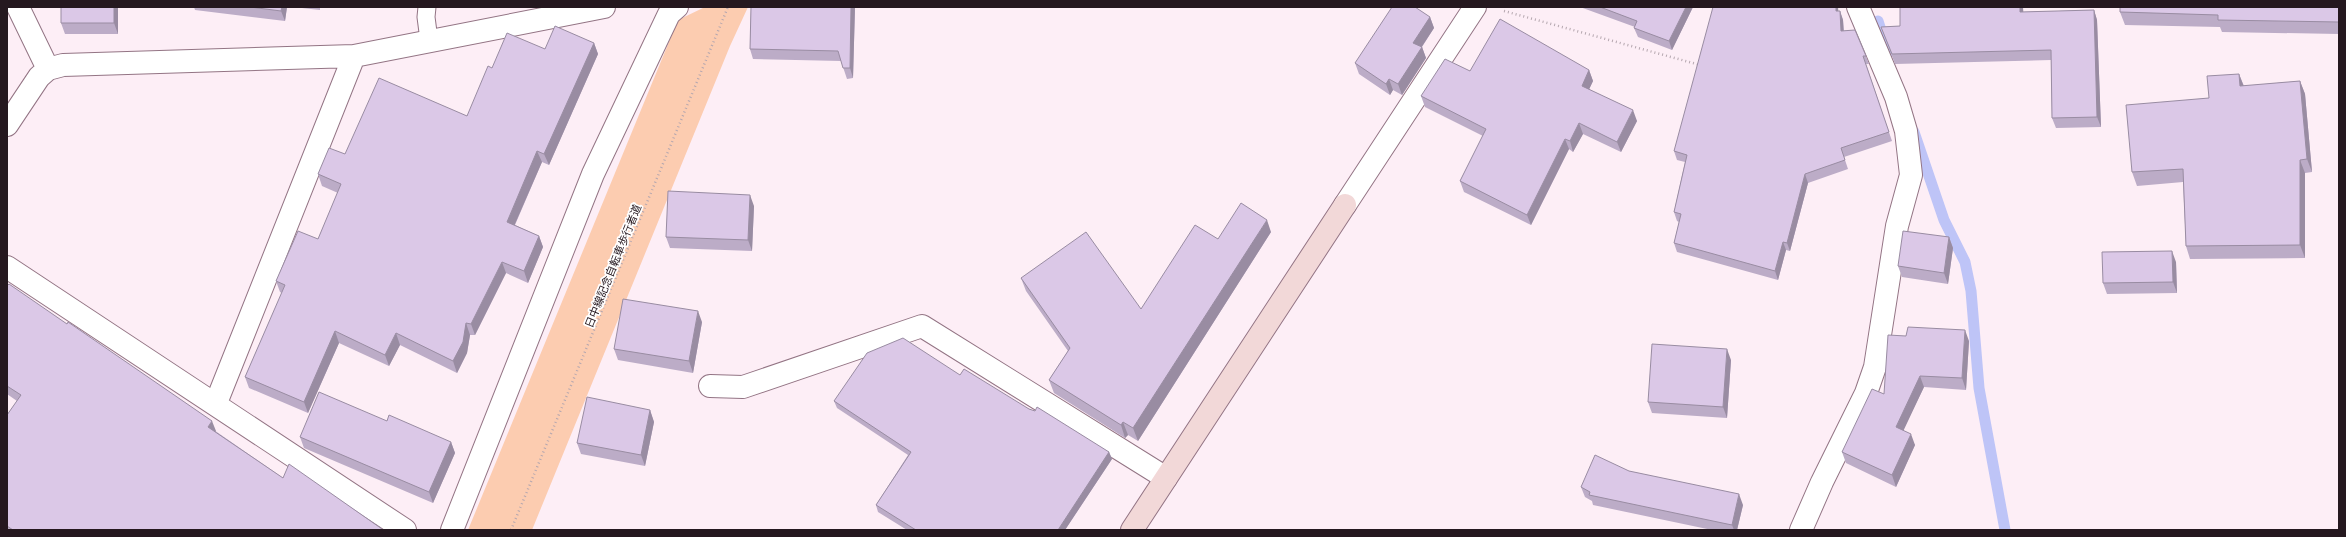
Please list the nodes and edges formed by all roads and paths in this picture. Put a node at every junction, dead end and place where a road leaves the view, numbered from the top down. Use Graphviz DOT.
graph roads {
  1 [pos="18,7"];
  2 [pos="427,7"];
  3 [pos="604,7"];
  4 [pos="728,7"];
  5 [pos="1475,7"];
  6 [pos="1858,7"];
  7 [pos="575,9"];
  8 [pos="668,9"];
  9 [pos="1497,9"];
  10 [pos="429,40"];
  11 [pos="354,56"];
  12 [pos="1703,66"];
  13 [pos="48,69"];
  14 [pos="7,125"];
  15 [pos="7,267"];
  16 [pos="710,386"];
  17 [pos="216,403"];
  18 [pos="1166,478"];
  19 [pos="405,530"];
  20 [pos="452,530"];
  21 [pos="511,530"];
  22 [pos="1132,530"];
  23 [pos="1801,530"];
  1 -- 13 [label="street"];
  2 -- 10 [label="lane"];
  3 -- 7 [label="street"];
  4 -- 21 [label="path, 日中線記念自転車歩行者道"];
  5 -- 18 [label="street"];
  6 -- 23 [label="street"];
  7 -- 10 [label="street"];
  8 -- 20 [label="street"];
  9 -- 12 [label="path"];
  10 -- 11 [label="street"];
  11 -- 13 [label="street"];
  11 -- 17 [label="street"];
  13 -- 14 [label="street"];
  15 -- 17 [label="street"];
  16 -- 18 [label="street"];
  17 -- 19 [label="street"];
  18 -- 22 [label="street"];
}
